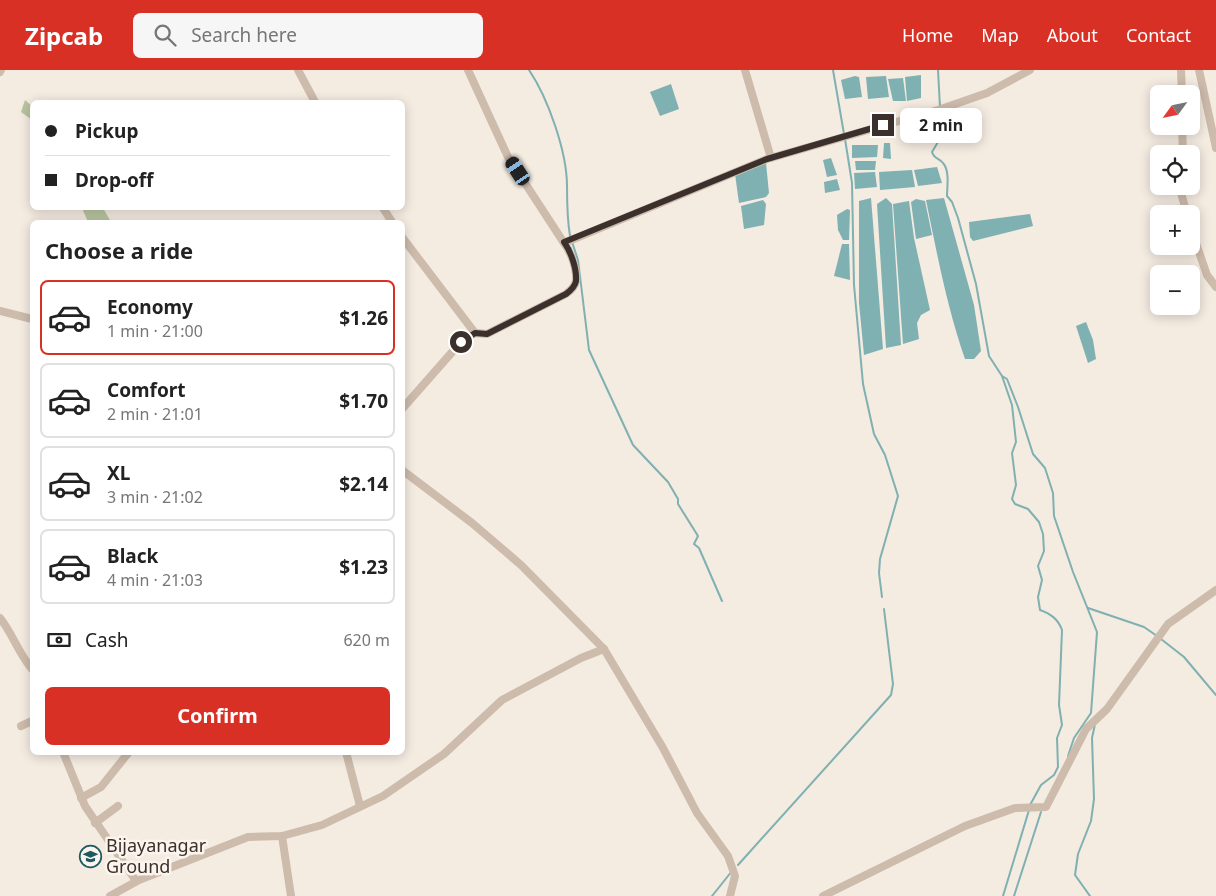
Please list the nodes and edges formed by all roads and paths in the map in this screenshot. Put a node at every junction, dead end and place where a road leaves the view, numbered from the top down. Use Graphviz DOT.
graph roads {
  1 [pos="298,70"];
  2 [pos="468,70"];
  3 [pos="746,70"];
  4 [pos="1030,70"];
  5 [pos="1181,70"];
  6 [pos="1199,70"];
  7 [pos="1182,85"];
  8 [pos="314,100"];
  9 [pos="1216,148"];
  10 [pos="771,158"];
  11 [pos="405,241"];
  12 [pos="564,242"];
  13 [pos="1200,255"];
  14 [pos="1216,288"];
  15 [pos="0,311"];
  16 [pos="30,318"];
  17 [pos="475,333"];
  18 [pos="405,406"];
  19 [pos="405,472"];
  20 [pos="1216,590"];
  21 [pos="0,618"];
  22 [pos="604,649"];
  23 [pos="30,667"];
  24 [pos="30,722"];
  25 [pos="22,726"];
  26 [pos="64,755"];
  27 [pos="127,755"];
  28 [pos="347,755"];
  29 [pos="81,798"];
  30 [pos="118,806"];
  31 [pos="360,806"];
  32 [pos="95,823"];
  33 [pos="282,836"];
  34 [pos="136,881"];
  35 [pos="110,896"];
  36 [pos="291,896"];
  37 [pos="730,896"];
  38 [pos="823,896"];
  1 -- 8 [label="street"];
  2 -- 12 [label="street"];
  3 -- 10 [label="street"];
  4 -- 10 [label="street"];
  5 -- 7 [label="street"];
  6 -- 9 [label="street"];
  10 -- 12 [label="street"];
  11 -- 17 [label="street"];
  12 -- 17 [label="street"];
  13 -- 14 [label="street"];
  15 -- 16 [label="street"];
  17 -- 18 [label="street"];
  19 -- 22 [label="street"];
  20 -- 38 [label="street"];
  21 -- 23 [label="street"];
  22 -- 31 [label="street"];
  22 -- 37 [label="street"];
  24 -- 25 [label="street"];
  26 -- 29 [label="street"];
  27 -- 29 [label="street"];
  28 -- 31 [label="street"];
  29 -- 32 [label="street"];
  30 -- 32 [label="street"];
  31 -- 33 [label="street"];
  32 -- 34 [label="street"];
  33 -- 34 [label="street"];
  33 -- 36 [label="street"];
  34 -- 35 [label="street"];
}
